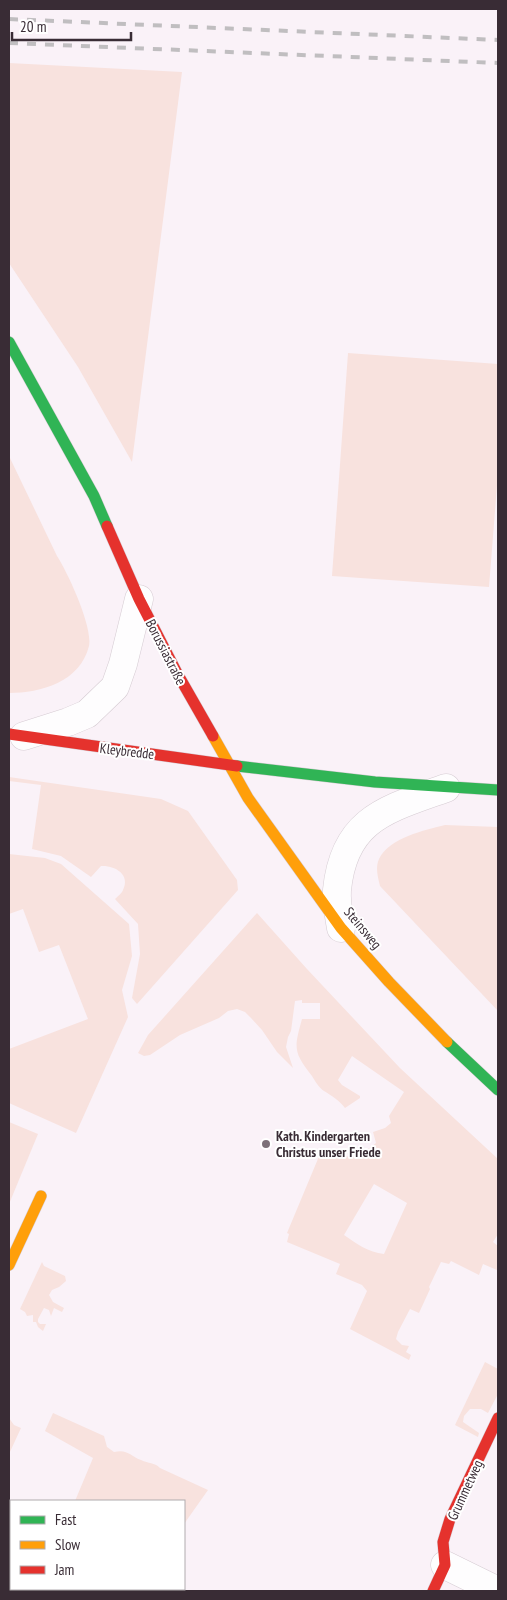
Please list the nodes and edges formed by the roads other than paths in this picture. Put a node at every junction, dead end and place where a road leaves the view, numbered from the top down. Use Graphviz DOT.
graph roads {
  1 [pos="9,342"];
  2 [pos="139,599"];
  3 [pos="16,735"];
  4 [pos="229,766"];
  5 [pos="446,788"];
  6 [pos="498,790"];
  7 [pos="341,928"];
  8 [pos="498,1090"];
  9 [pos="42,1196"];
  10 [pos="9,1265"];
  11 [pos="498,1418"];
  12 [pos="445,1564"];
  13 [pos="433,1591"];
  14 [pos="498,1591"];
  1 -- 2 [label="main road, Borussiastraße"];
  2 -- 3 [label="street, Kleybredde"];
  2 -- 4 [label="main road, Borussiastraße"];
  3 -- 4 [label="main road, Kleybredde"];
  4 -- 5 [label="main road"];
  4 -- 7 [label="main road, Steinsweg"];
  5 -- 6 [label="main road"];
  5 -- 7 [label="street"];
  7 -- 8 [label="main road, Steinsweg"];
  9 -- 10 [label="main road"];
  11 -- 12 [label="main road, Grummetweg"];
  12 -- 13 [label="main road, Grummetweg"];
  12 -- 14 [label="street"];
}
